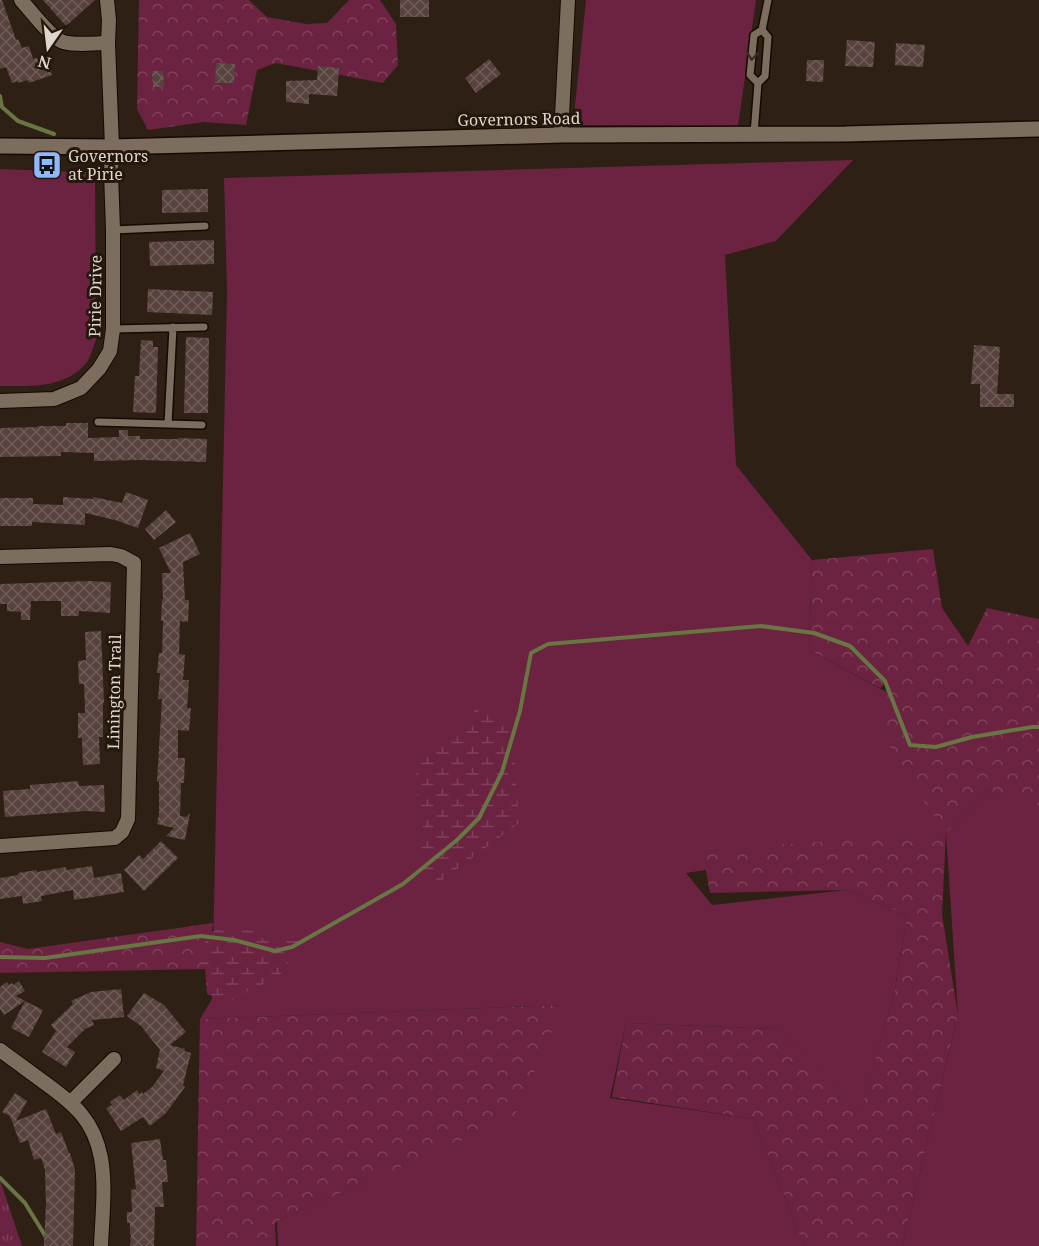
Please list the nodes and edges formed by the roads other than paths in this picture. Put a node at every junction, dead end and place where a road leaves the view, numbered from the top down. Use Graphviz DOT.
graph roads {
  1 [pos="21,0"];
  2 [pos="107,0"];
  3 [pos="568,0"];
  4 [pos="768,0"];
  5 [pos="762,30"];
  6 [pos="108,43"];
  7 [pos="758,83"];
  8 [pos="1039,129"];
  9 [pos="561,135"];
  10 [pos="754,135"];
  11 [pos="0,146"];
  12 [pos="112,147"];
  13 [pos="206,226"];
  14 [pos="113,230"];
  15 [pos="173,327"];
  16 [pos="204,327"];
  17 [pos="113,329"];
  18 [pos="0,401"];
  19 [pos="98,422"];
  20 [pos="168,424"];
  21 [pos="202,425"];
  22 [pos="0,557"];
  23 [pos="0,846"];
  24 [pos="0,1050"];
  25 [pos="114,1059"];
  26 [pos="71,1102"];
  27 [pos="101,1246"];
  1 -- 6 [label="street"];
  2 -- 6 [label="street, Pirie Drive"];
  3 -- 9 [label="street"];
  4 -- 5 [label="lane"];
  5 -- 7 [label="lane"];
  5 -- 7 [label="lane, one-way"];
  6 -- 12 [label="street, Pirie Drive"];
  7 -- 10 [label="lane"];
  8 -- 10 [label="main road, Governors Road"];
  9 -- 10 [label="main road, Governors Road"];
  9 -- 12 [label="main road, Governors Road"];
  11 -- 12 [label="main road, Governors Road"];
  12 -- 14 [label="street, Pirie Drive"];
  13 -- 14 [label="lane"];
  14 -- 17 [label="street, Pirie Drive"];
  15 -- 16 [label="lane"];
  15 -- 17 [label="lane"];
  15 -- 20 [label="lane"];
  17 -- 18 [label="street, Pirie Drive"];
  19 -- 20 [label="lane"];
  20 -- 21 [label="lane"];
  22 -- 23 [label="street, Linington Trail"];
  24 -- 26 [label="street"];
  25 -- 26 [label="street"];
  26 -- 27 [label="street"];
}
